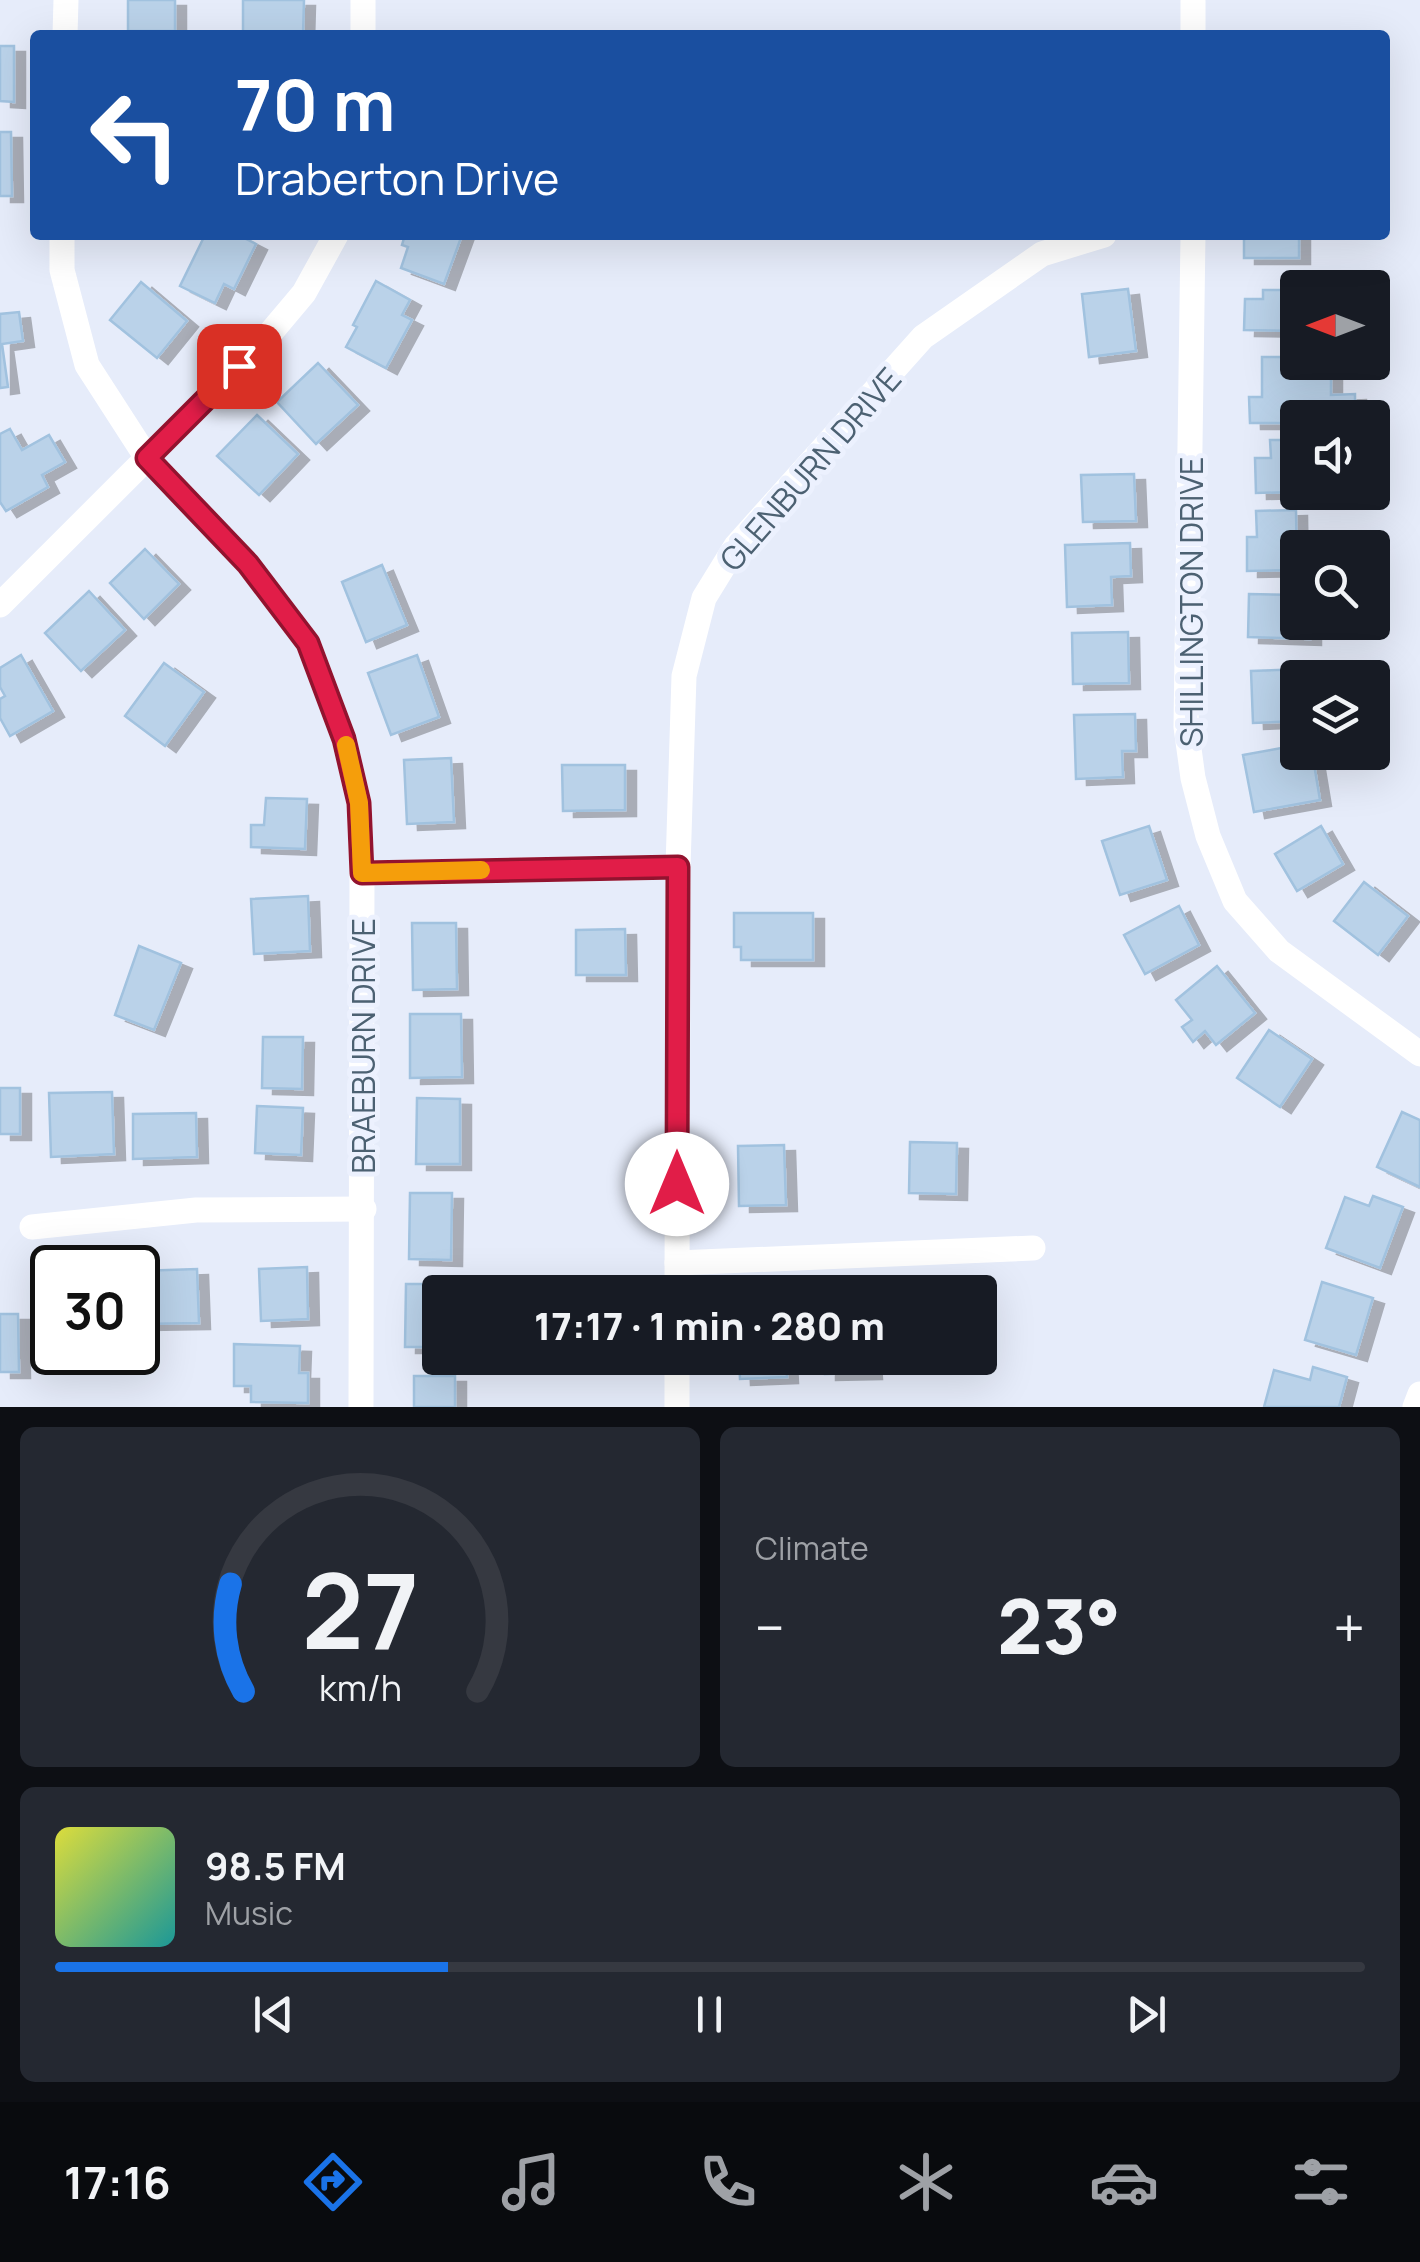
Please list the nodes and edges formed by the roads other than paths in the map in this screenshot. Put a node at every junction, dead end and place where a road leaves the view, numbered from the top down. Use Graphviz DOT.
graph roads {
  1 [pos="66,0"];
  2 [pos="363,0"];
  3 [pos="1192,1"];
  4 [pos="65,30"];
  5 [pos="363,30"];
  6 [pos="1193,30"];
  7 [pos="62,240"];
  8 [pos="333,240"];
  9 [pos="1088,240"];
  10 [pos="1193,240"];
  11 [pos="147,458"];
  12 [pos="0,605"];
  13 [pos="678,867"];
  14 [pos="362,873"];
  15 [pos="1420,1054"];
  16 [pos="364,1209"];
  17 [pos="32,1227"];
  18 [pos="1033,1248"];
  19 [pos="677,1263"];
  20 [pos="677,1275"];
  21 [pos="677,1375"];
  22 [pos="1420,1394"];
  23 [pos="361,1407"];
  24 [pos="677,1407"];
  25 [pos="1415,1407"];
  1 -- 4 [label="street"];
  2 -- 5 [label="street"];
  3 -- 6 [label="street"];
  7 -- 11 [label="street, BRAEBURN DRIVE"];
  8 -- 11 [label="street"];
  9 -- 13 [label="street, GLENBURN DRIVE"];
  10 -- 15 [label="street, SHILLINGTON DRIVE"];
  11 -- 12 [label="street"];
  11 -- 14 [label="street, BRAEBURN DRIVE"];
  13 -- 14 [label="street"];
  13 -- 19 [label="street, GLENBURN DRIVE"];
  14 -- 16 [label="street, BRAEBURN DRIVE"];
  16 -- 17 [label="street"];
  16 -- 23 [label="street, BRAEBURN DRIVE"];
  18 -- 19 [label="street"];
  19 -- 20 [label="street, GLENBURN DRIVE"];
  21 -- 24 [label="street"];
  22 -- 25 [label="street"];
}
